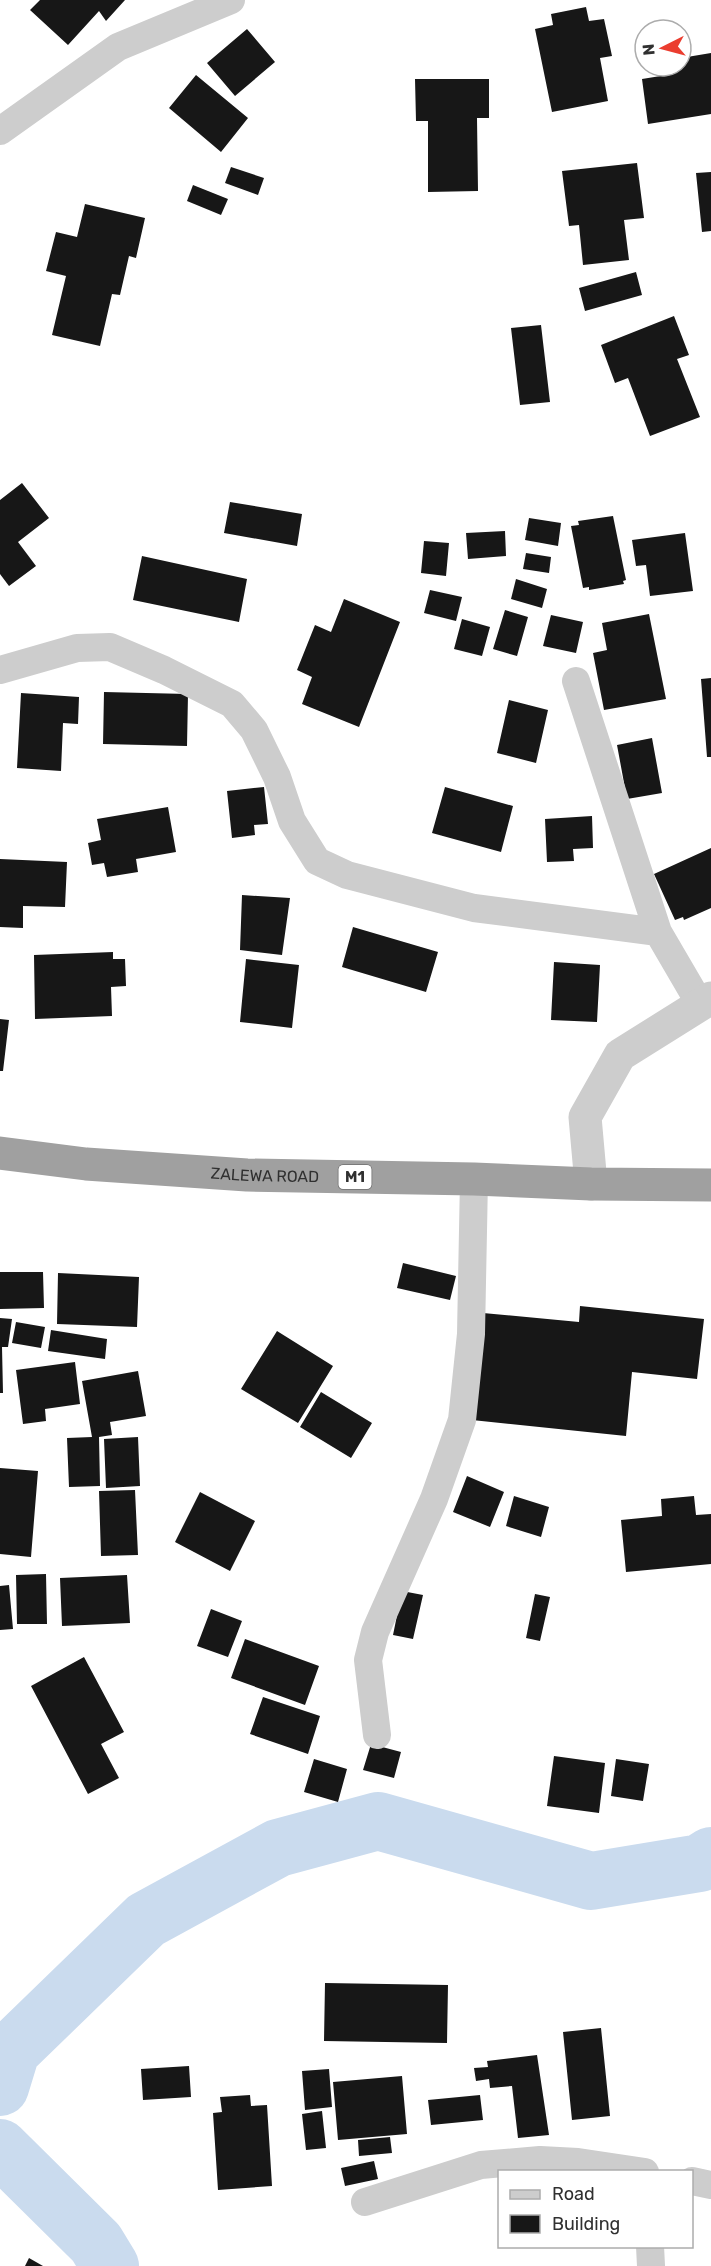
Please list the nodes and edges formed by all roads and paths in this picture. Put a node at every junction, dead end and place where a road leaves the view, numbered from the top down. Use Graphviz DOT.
graph roads {
  1 [pos="231,0"];
  2 [pos="0,131"];
  3 [pos="0,670"];
  4 [pos="576,681"];
  5 [pos="658,932"];
  6 [pos="706,1001"];
  7 [pos="0,1154"];
  8 [pos="474,1179"];
  9 [pos="591,1184"];
  10 [pos="711,1185"];
  11 [pos="376,1735"];
  12 [pos="632,2170"];
  13 [pos="693,2181"];
  14 [pos="711,2185"];
  15 [pos="365,2202"];
  16 [pos="650,2248"];
  17 [pos="651,2266"];
  1 -- 2 [label="street"];
  3 -- 5 [label="street"];
  4 -- 5 [label="street"];
  5 -- 6 [label="street"];
  6 -- 9 [label="street"];
  7 -- 8 [label="highway, ZALEWA ROAD / M1"];
  8 -- 9 [label="highway, ZALEWA ROAD / M1"];
  8 -- 11 [label="street"];
  9 -- 10 [label="highway, ZALEWA ROAD / M1"];
  12 -- 15 [label="street"];
  13 -- 14 [label="street"];
  16 -- 17 [label="street"];
}
